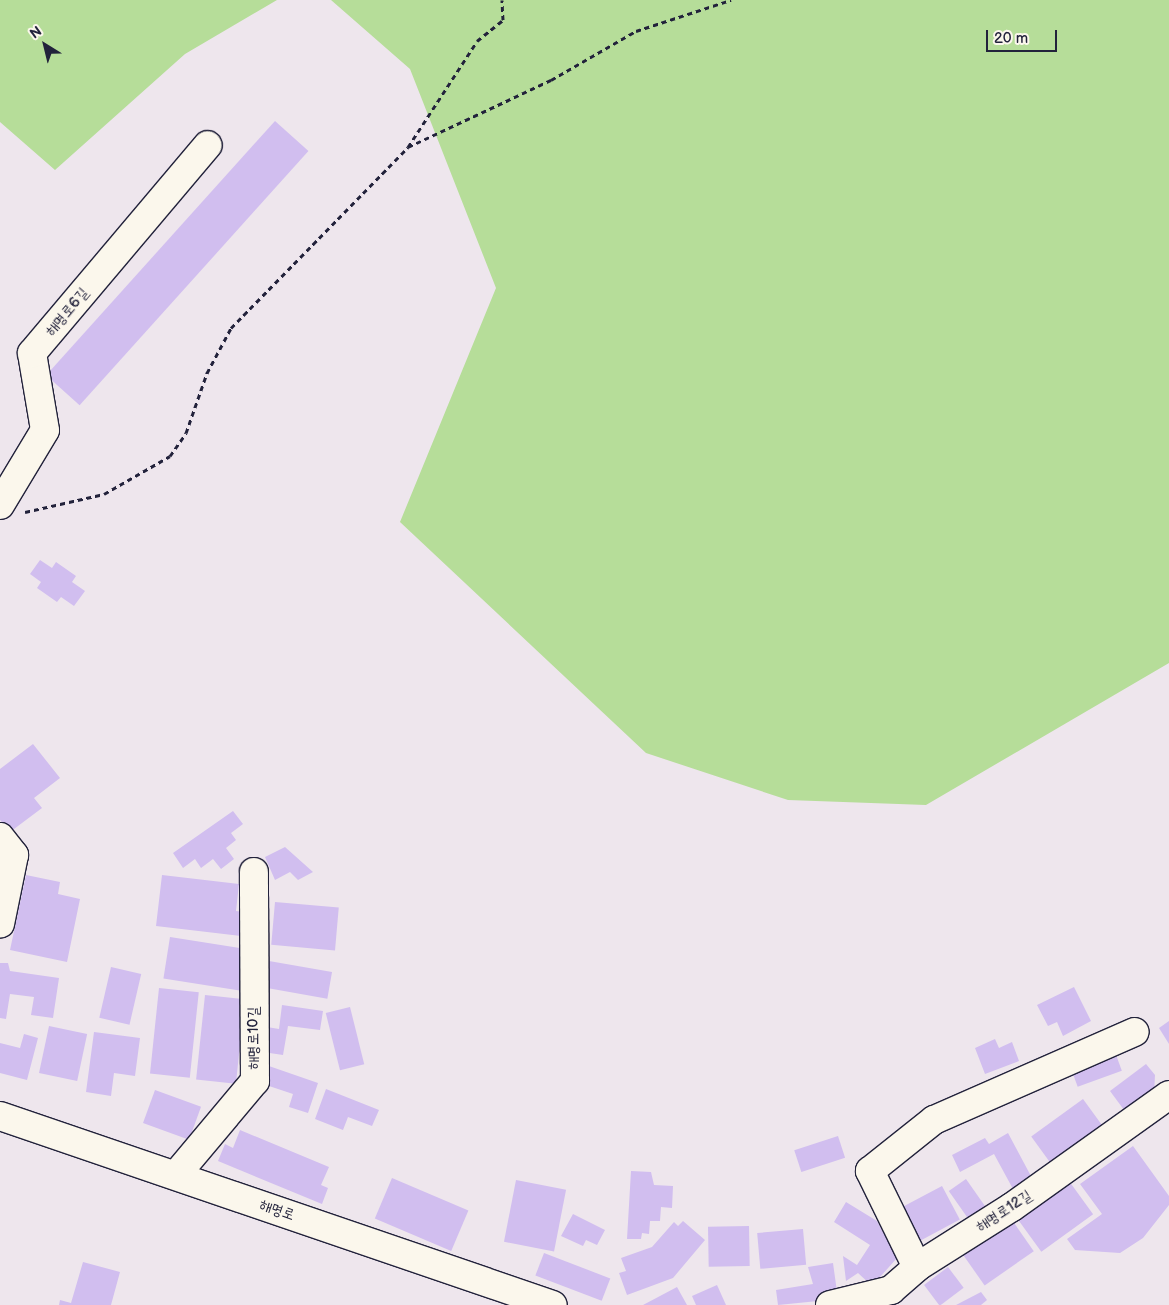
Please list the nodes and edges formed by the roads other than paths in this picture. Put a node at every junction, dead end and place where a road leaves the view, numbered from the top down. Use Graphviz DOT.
graph roads {
  1 [pos="208,145"];
  2 [pos="9,510"];
  3 [pos="0,837"];
  4 [pos="254,872"];
  5 [pos="0,924"];
  6 [pos="1134,1032"];
  7 [pos="1169,1095"];
  8 [pos="0,1116"];
  9 [pos="176,1175"];
  10 [pos="917,1267"];
  11 [pos="886,1298"];
  12 [pos="553,1305"];
  13 [pos="830,1305"];
  1 -- 2 [label="street, 해명로6길"];
  3 -- 5 [label="street"];
  4 -- 9 [label="street, 해명로10길"];
  6 -- 10 [label="street"];
  7 -- 10 [label="street, 해명로12길"];
  8 -- 9 [label="street, 해명로"];
  9 -- 12 [label="street, 해명로"];
  10 -- 11 [label="street, 해명로12길"];
  11 -- 13 [label="street, 해명로12길"];
}
